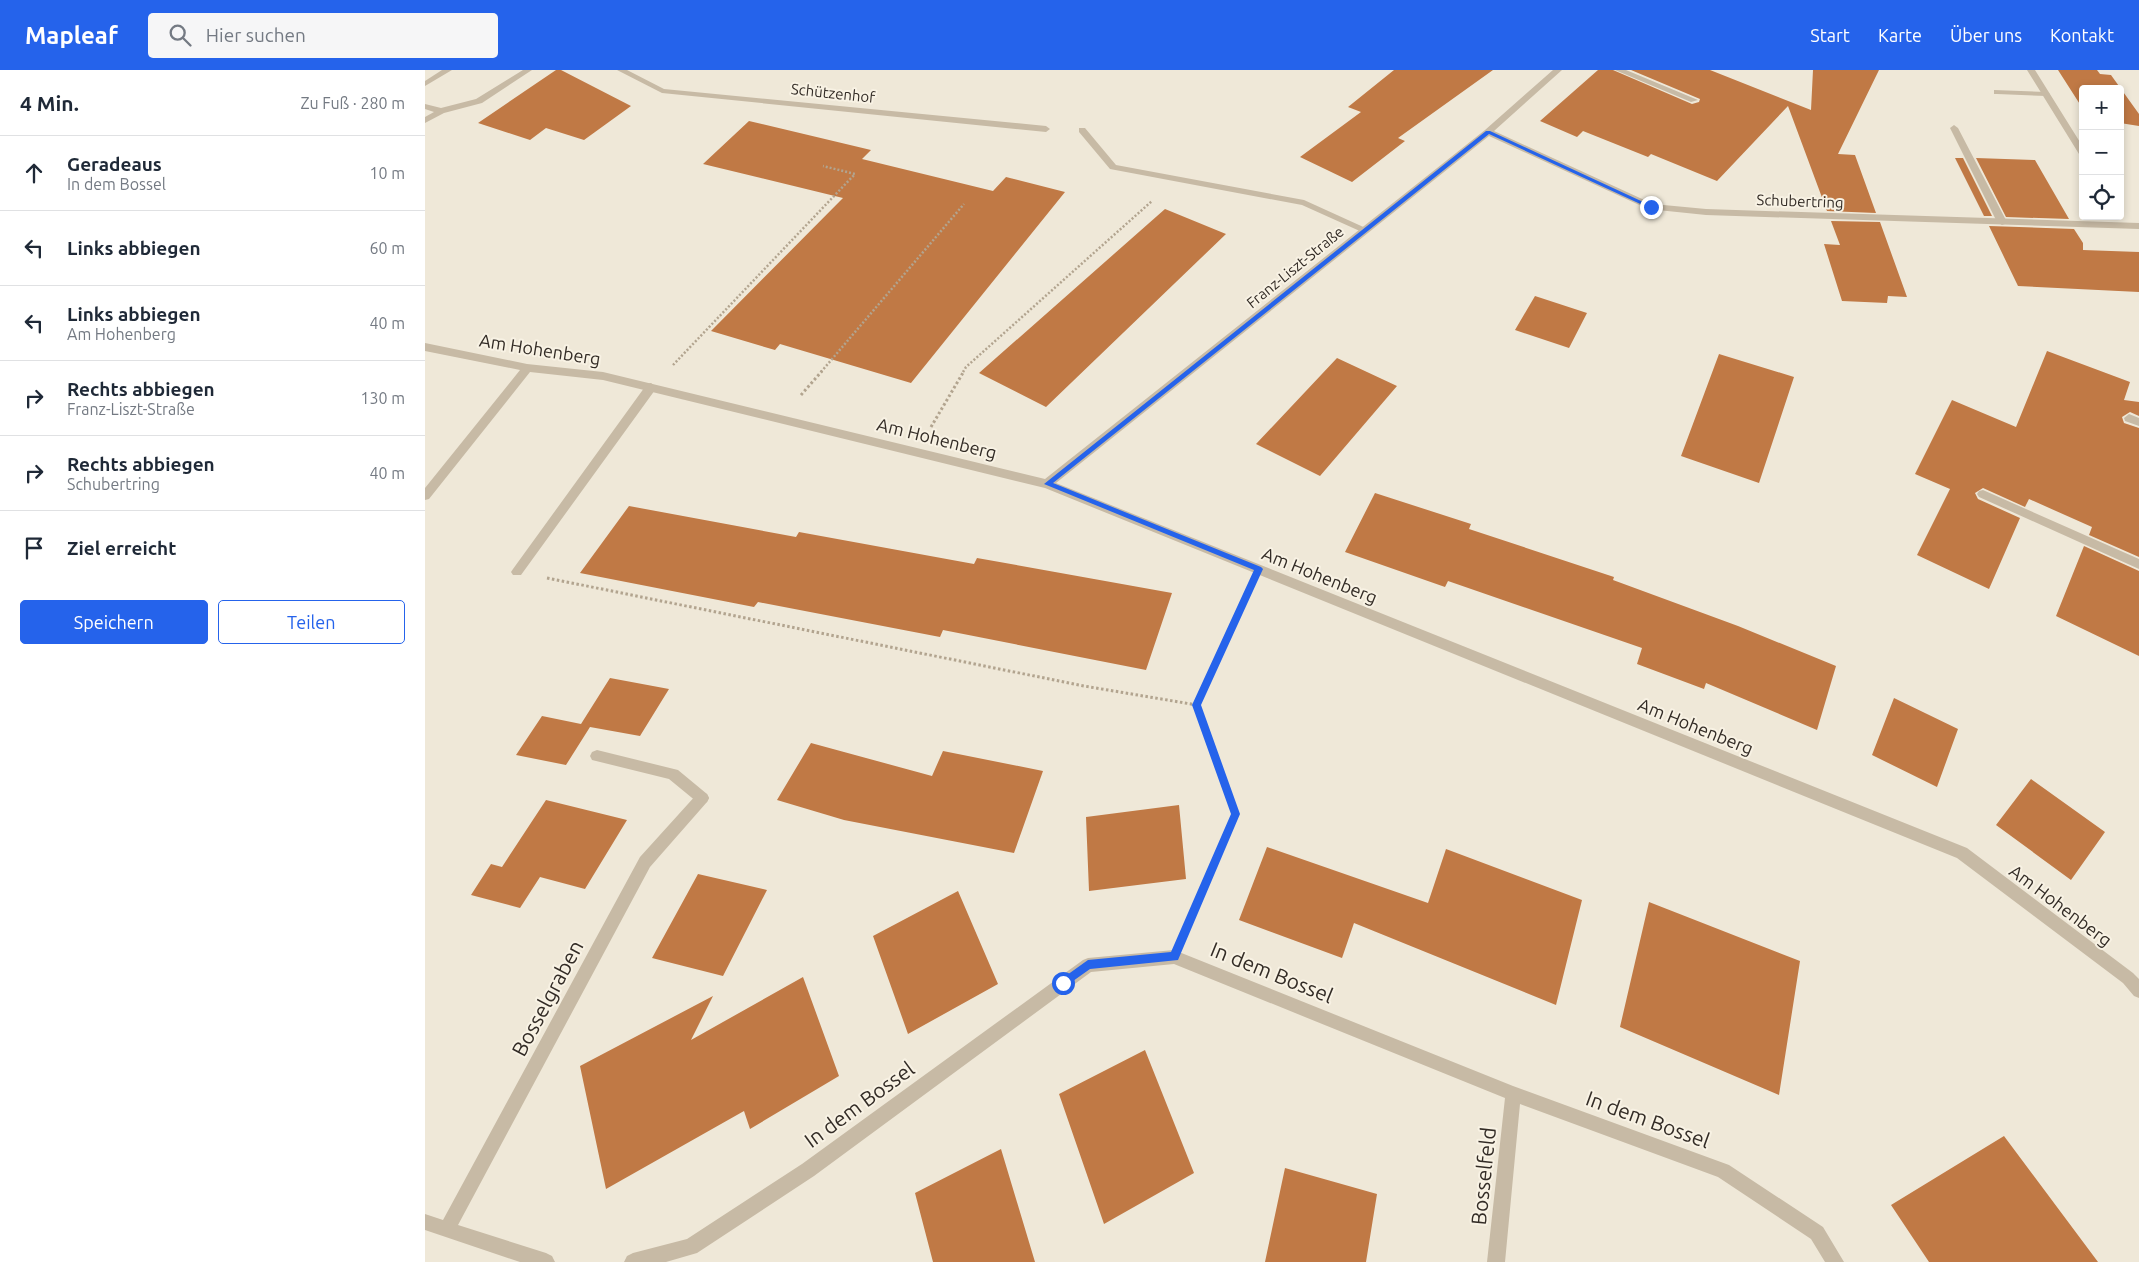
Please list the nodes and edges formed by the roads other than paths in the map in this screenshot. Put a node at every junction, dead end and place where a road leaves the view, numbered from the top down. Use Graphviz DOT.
graph roads {
  1 [pos="448,70"];
  2 [pos="528,70"];
  3 [pos="621,70"];
  4 [pos="1558,70"];
  5 [pos="1619,70"];
  6 [pos="2031,70"];
  7 [pos="425,84"];
  8 [pos="1997,92"];
  9 [pos="2046,94"];
  10 [pos="1694,100"];
  11 [pos="425,106"];
  12 [pos="441,111"];
  13 [pos="425,121"];
  14 [pos="1046,128"];
  15 [pos="1954,128"];
  16 [pos="1082,130"];
  17 [pos="1488,132"];
  18 [pos="2079,148"];
  19 [pos="2123,220"];
  20 [pos="2003,222"];
  21 [pos="2127,226"];
  22 [pos="2139,226"];
  23 [pos="1365,230"];
  24 [pos="425,347"];
  25 [pos="527,368"];
  26 [pos="651,387"];
  27 [pos="1047,484"];
  28 [pos="1983,494"];
  29 [pos="425,496"];
  30 [pos="2139,564"];
  31 [pos="517,572"];
  32 [pos="597,756"];
  33 [pos="2133,978"];
  34 [pos="2139,991"];
  35 [pos="1513,1094"];
  36 [pos="425,1222"];
  37 [pos="447,1229"];
  38 [pos="546,1262"];
  39 [pos="633,1262"];
  40 [pos="1496,1262"];
  41 [pos="1835,1262"];
  1 -- 7 [label="street"];
  2 -- 12 [label="street"];
  3 -- 14 [label="street, Schützenhof"];
  4 -- 17 [label="street, Franz-Liszt-Straße"];
  5 -- 10 [label="street"];
  6 -- 9 [label="street"];
  8 -- 9 [label="street"];
  9 -- 18 [label="street"];
  11 -- 12 [label="street"];
  12 -- 13 [label="street"];
  15 -- 20 [label="street"];
  16 -- 23 [label="street"];
  17 -- 20 [label="street, Schubertring"];
  17 -- 23 [label="street, Franz-Liszt-Straße"];
  19 -- 21 [label="street"];
  20 -- 21 [label="street, Schubertring"];
  21 -- 22 [label="street, Schubertring"];
  23 -- 27 [label="street, Franz-Liszt-Straße"];
  24 -- 25 [label="street, Am Hohenberg"];
  25 -- 26 [label="street, Am Hohenberg"];
  25 -- 29 [label="street"];
  26 -- 27 [label="street, Am Hohenberg"];
  26 -- 31 [label="street"];
  27 -- 33 [label="street, Am Hohenberg"];
  28 -- 30 [label="street"];
  32 -- 37 [label="street, Bosselgraben"];
  33 -- 34 [label="street, Am Hohenberg"];
  35 -- 39 [label="street, In dem Bossel"];
  35 -- 40 [label="street, Bosselfeld"];
  35 -- 41 [label="street, In dem Bossel"];
  36 -- 37 [label="street"];
  37 -- 38 [label="street"];
}
